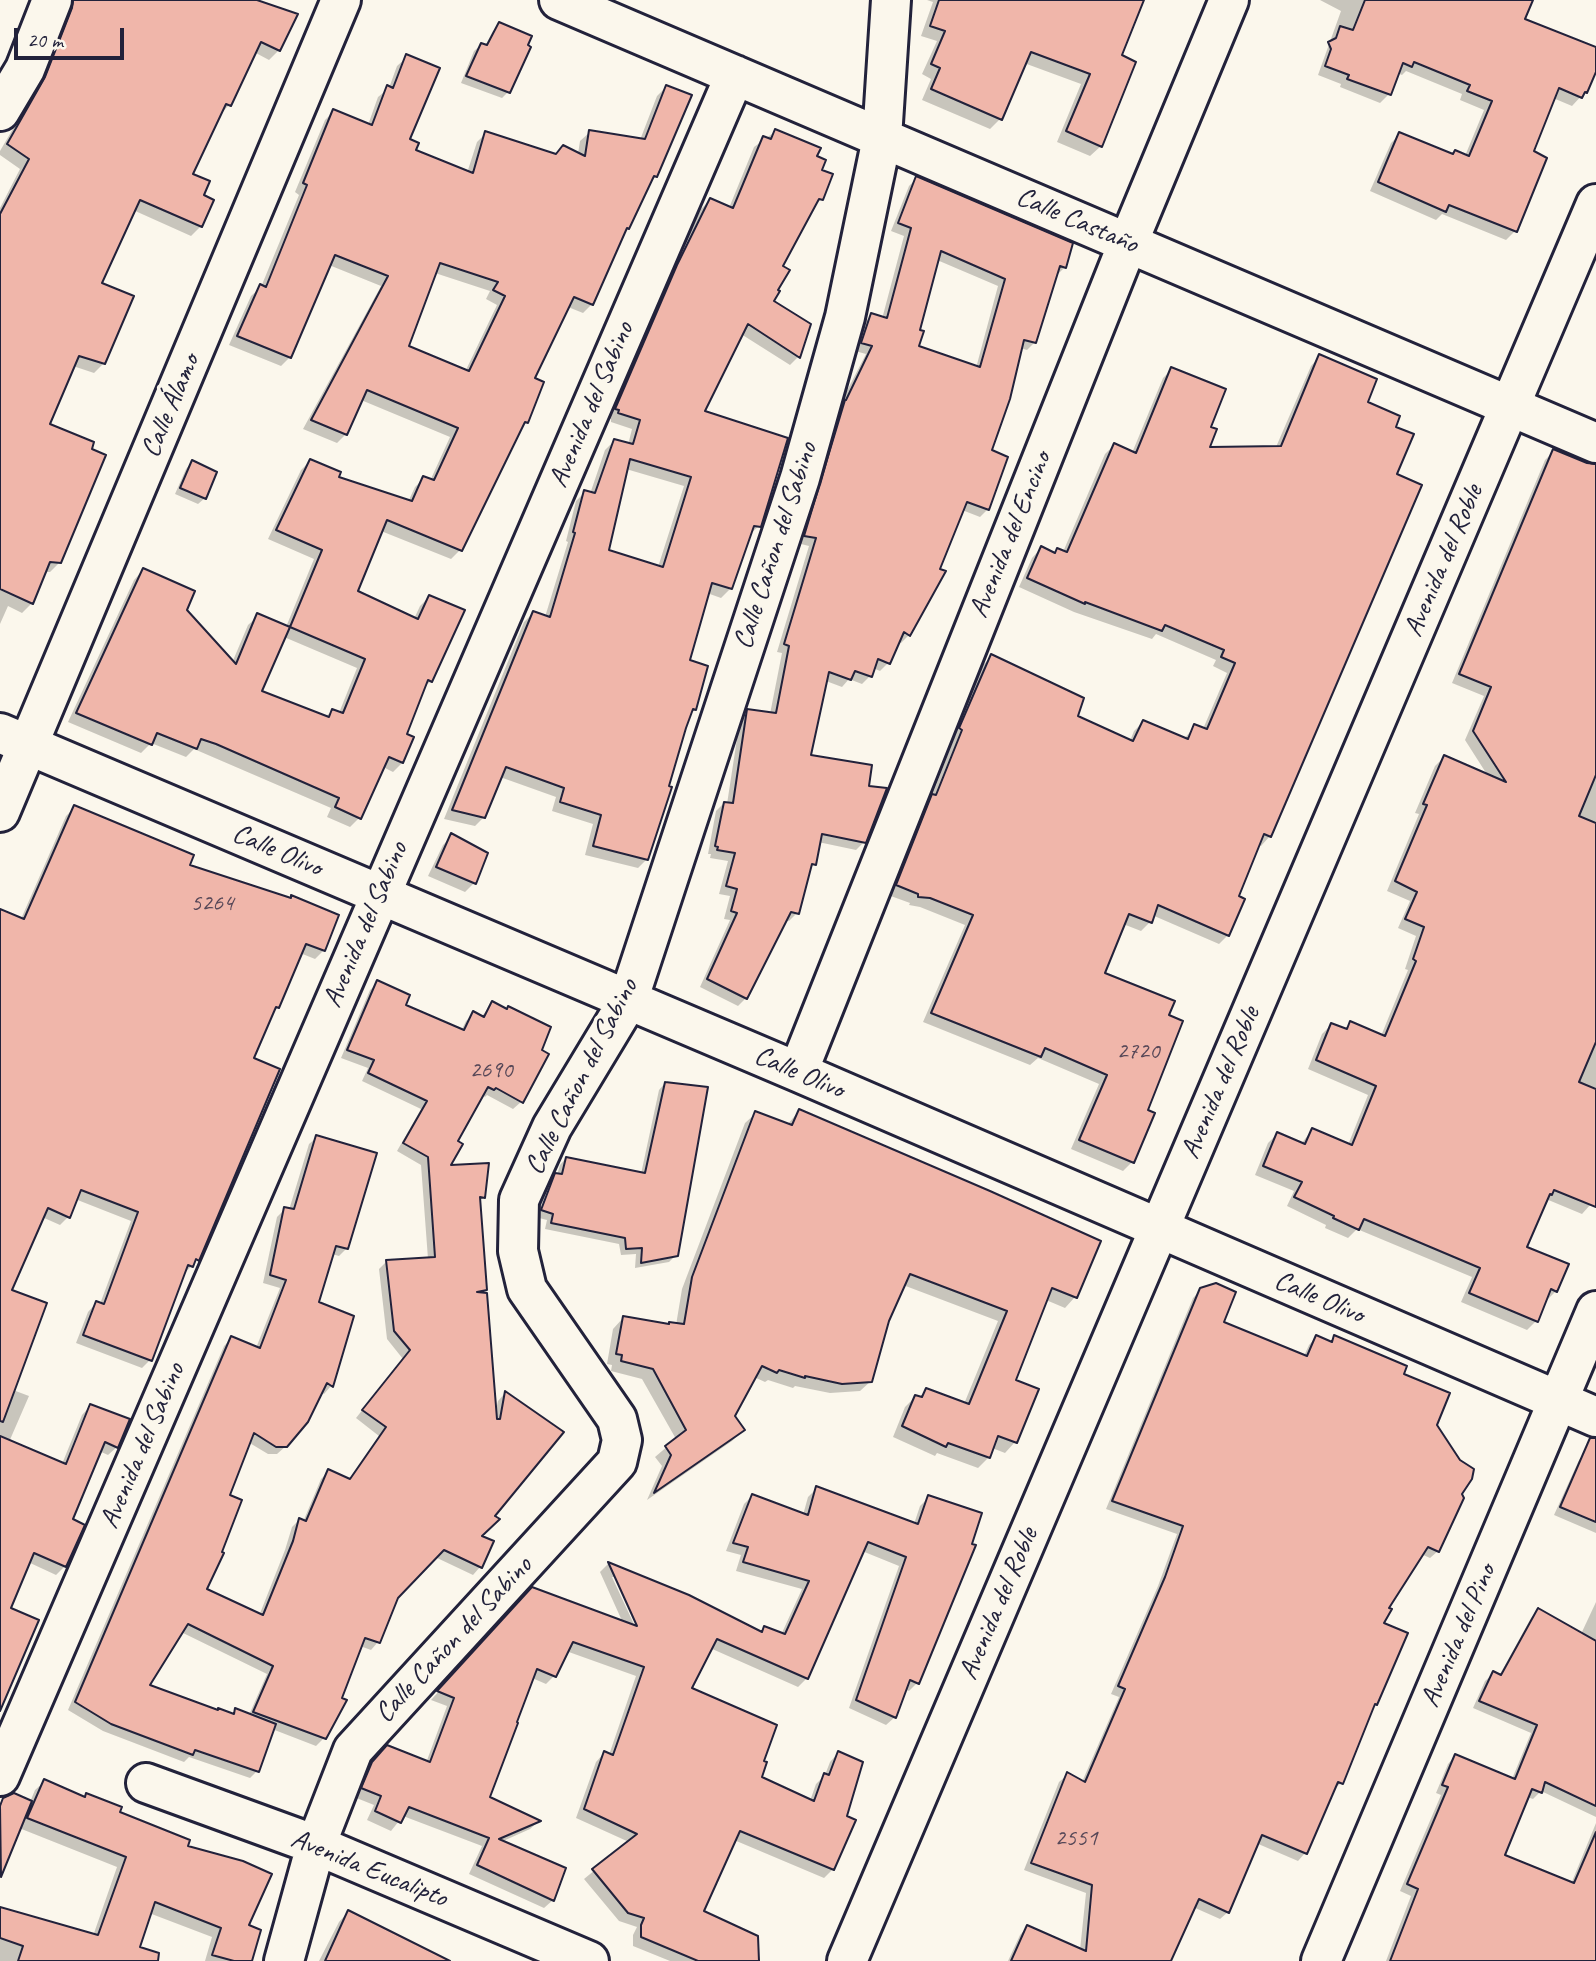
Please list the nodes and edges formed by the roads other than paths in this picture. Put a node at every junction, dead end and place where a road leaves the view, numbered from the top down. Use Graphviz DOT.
graph roads {
  1 [pos="52,0"];
  2 [pos="341,0"];
  3 [pos="559,0"];
  4 [pos="891,0"];
  5 [pos="1229,0"];
  6 [pos="735,75"];
  7 [pos="0,111"];
  8 [pos="882,138"];
  9 [pos="1596,204"];
  10 [pos="1128,243"];
  11 [pos="1510,406"];
  12 [pos="1596,443"];
  13 [pos="15,739"];
  14 [pos="0,812"];
  15 [pos="379,895"];
  16 [pos="628,1000"];
  17 [pos="798,1072"];
  18 [pos="1159,1228"];
  19 [pos="1596,1311"];
  20 [pos="1558,1402"];
  21 [pos="1596,1417"];
  22 [pos="11,1722"];
  23 [pos="0,1776"];
  24 [pos="146,1783"];
  25 [pos="316,1845"];
  26 [pos="284,1961"];
  27 [pos="589,1961"];
  28 [pos="846,1961"];
  29 [pos="1321,1961"];
  1 -- 7 [label="street"];
  2 -- 13 [label="street, Calle Álamo"];
  3 -- 6 [label="street, Calle Castaño"];
  4 -- 8 [label="street, Calle Cañon del Sabino"];
  5 -- 10 [label="street, Avenida del Encino"];
  6 -- 8 [label="street, Calle Castaño"];
  6 -- 15 [label="street, Avenida del Sabino"];
  8 -- 10 [label="street, Calle Castaño"];
  8 -- 16 [label="street, Calle Cañon del Sabino"];
  9 -- 11 [label="street, Avenida del Roble"];
  10 -- 11 [label="street, Calle Castaño"];
  10 -- 17 [label="street, Avenida del Encino"];
  11 -- 12 [label="street, Calle Castaño"];
  11 -- 18 [label="street, Avenida del Roble"];
  13 -- 14 [label="street, Calle Álamo"];
  13 -- 15 [label="street, Calle Olivo"];
  15 -- 16 [label="street, Calle Olivo"];
  15 -- 22 [label="street, Avenida del Sabino"];
  16 -- 17 [label="street, Calle Olivo"];
  16 -- 25 [label="street, Calle Cañon del Sabino"];
  17 -- 18 [label="street, Calle Olivo"];
  18 -- 20 [label="street, Calle Olivo"];
  18 -- 28 [label="street, Avenida del Roble"];
  19 -- 20 [label="street, Avenida del Pino"];
  20 -- 21 [label="street, Calle Olivo"];
  20 -- 29 [label="street, Avenida del Pino"];
  22 -- 23 [label="street, Avenida del Sabino"];
  24 -- 25 [label="street, Avenida Eucalipto"];
  25 -- 26 [label="street, Calle Cañon del Sabino"];
  25 -- 27 [label="street, Avenida Eucalipto"];
}
